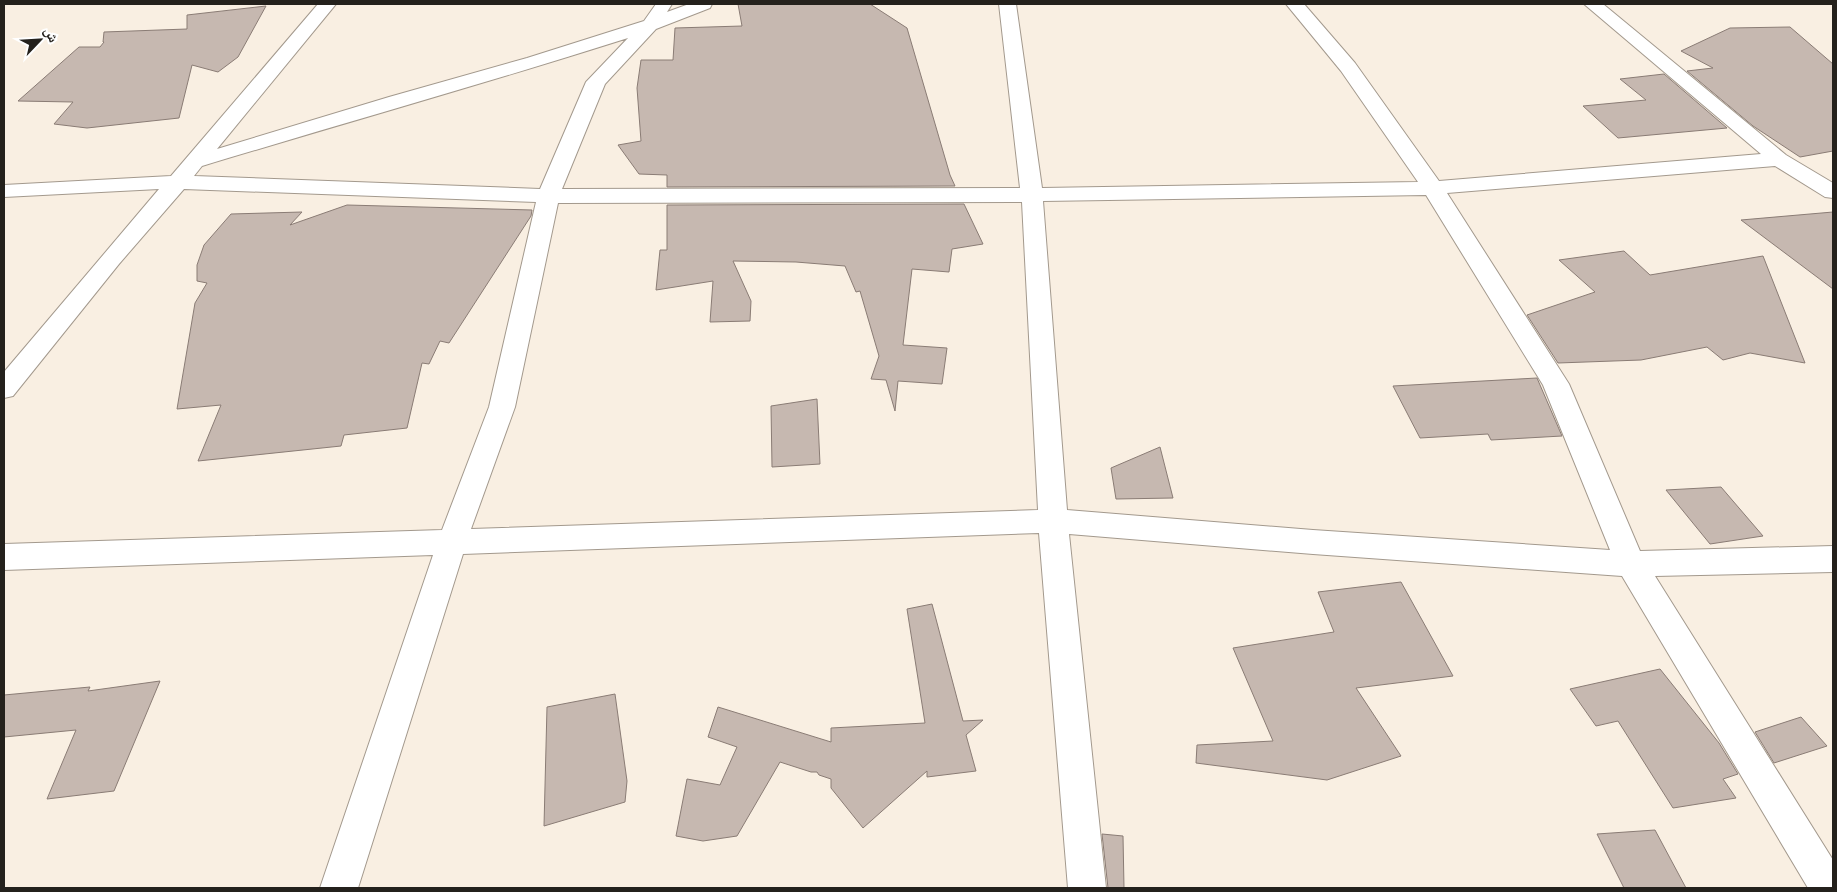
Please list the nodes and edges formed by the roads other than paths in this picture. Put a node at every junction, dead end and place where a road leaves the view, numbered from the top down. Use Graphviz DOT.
graph roads {
  1 [pos="327,4"];
  2 [pos="704,4"];
  3 [pos="1008,4"];
  4 [pos="1295,4"];
  5 [pos="1593,4"];
  6 [pos="657,14"];
  7 [pos="1779,160"];
  8 [pos="195,162"];
  9 [pos="180,182"];
  10 [pos="1433,188"];
  11 [pos="4,191"];
  12 [pos="1833,192"];
  13 [pos="1032,195"];
  14 [pos="548,196"];
  15 [pos="4,389"];
  16 [pos="1053,521"];
  17 [pos="452,541"];
  18 [pos="4,557"];
  19 [pos="1833,559"];
  20 [pos="1631,564"];
  21 [pos="339,888"];
  22 [pos="1087,888"];
  23 [pos="1830,888"];
  1 -- 8 [label="street"];
  2 -- 6 [label="street"];
  3 -- 13 [label="street"];
  4 -- 10 [label="street"];
  5 -- 7 [label="street"];
  6 -- 8 [label="street"];
  6 -- 14 [label="street"];
  7 -- 10 [label="street"];
  7 -- 12 [label="street"];
  8 -- 9 [label="street"];
  9 -- 11 [label="street"];
  9 -- 14 [label="street"];
  9 -- 15 [label="street"];
  10 -- 13 [label="street"];
  10 -- 20 [label="street"];
  13 -- 14 [label="street"];
  13 -- 16 [label="street"];
  14 -- 17 [label="street"];
  16 -- 17 [label="street"];
  16 -- 20 [label="street"];
  16 -- 22 [label="street"];
  17 -- 18 [label="street"];
  17 -- 21 [label="street"];
  19 -- 20 [label="street"];
  20 -- 23 [label="street"];
}
